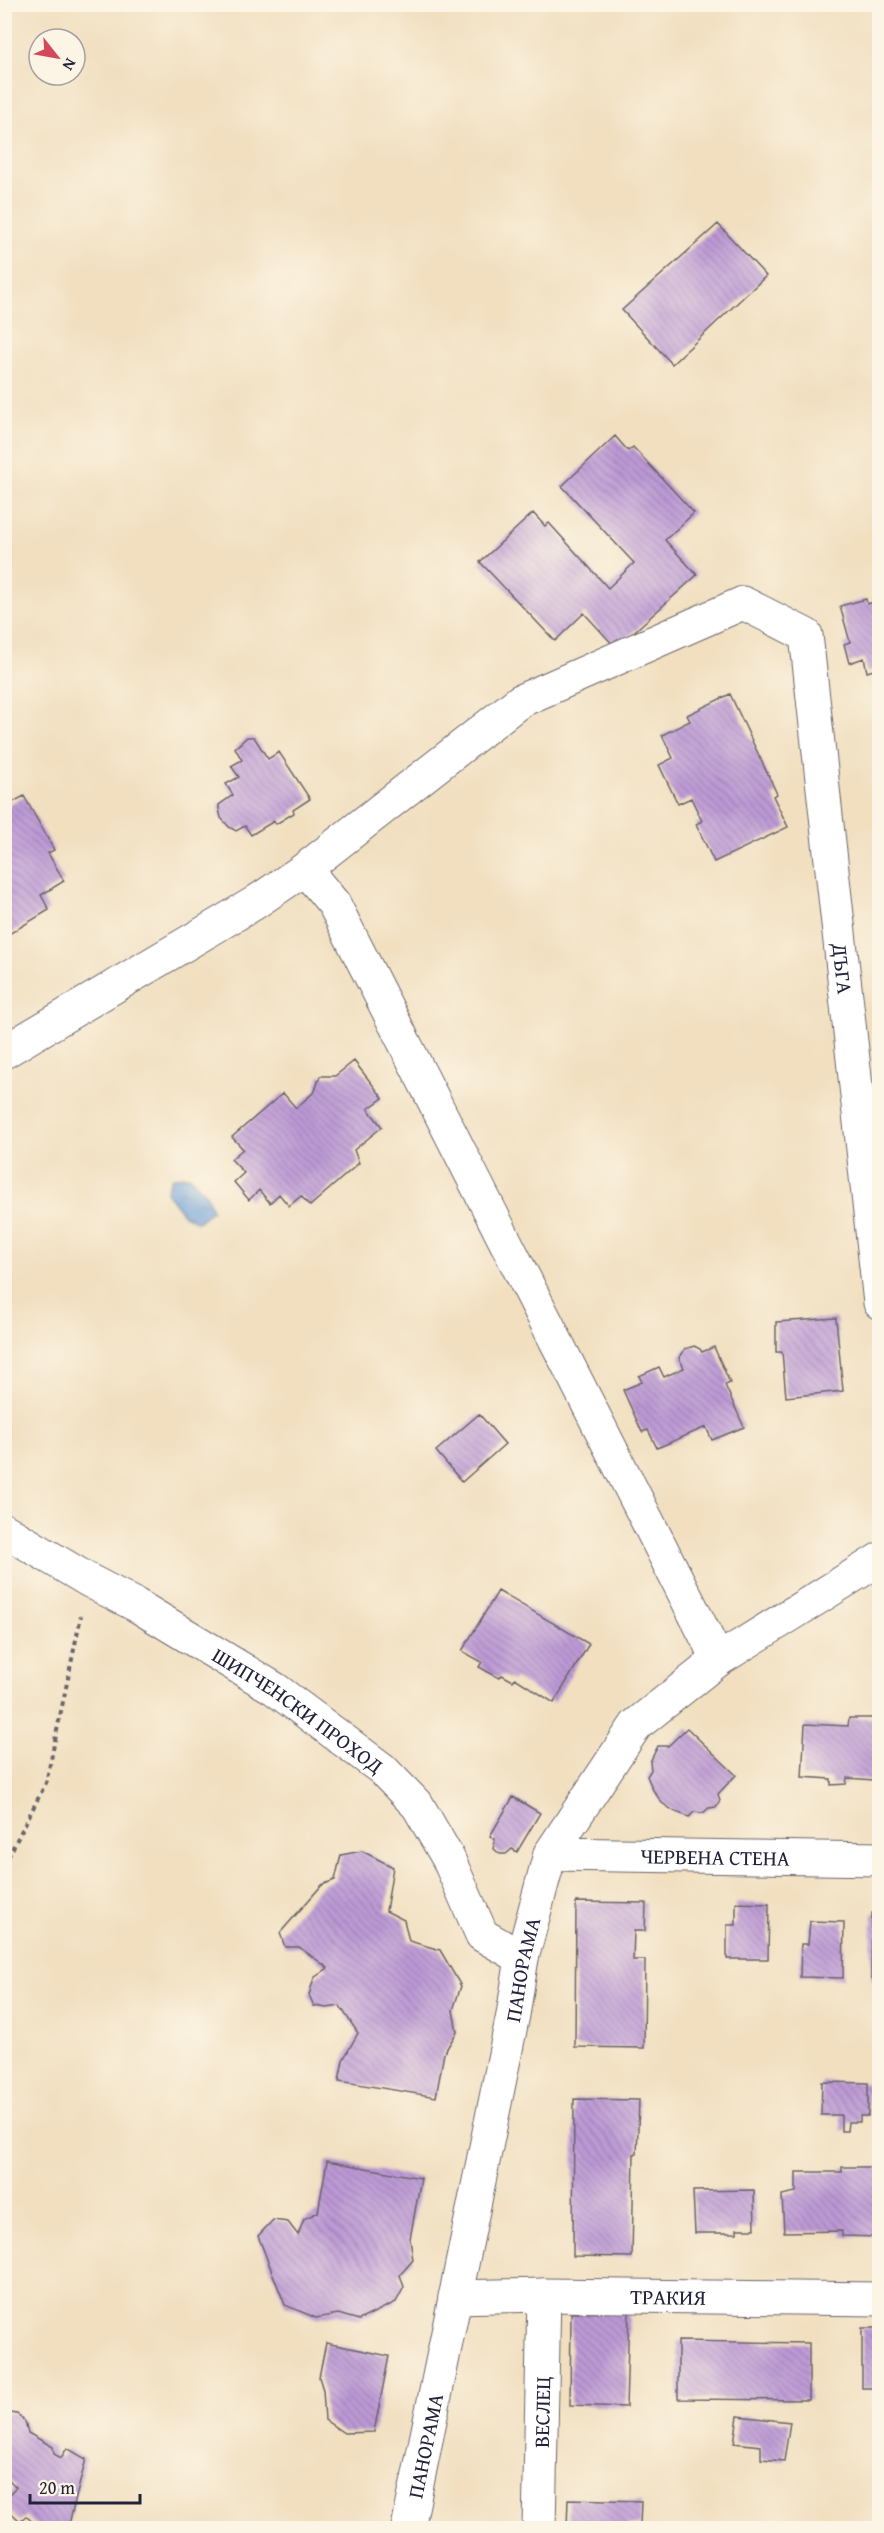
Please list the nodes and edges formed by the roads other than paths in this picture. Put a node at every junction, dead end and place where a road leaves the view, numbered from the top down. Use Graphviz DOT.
graph roads {
  1 [pos="304,869"];
  2 [pos="4,1052"];
  3 [pos="879,1303"];
  4 [pos="4,1530"];
  5 [pos="879,1559"];
  6 [pos="718,1660"];
  7 [pos="550,1854"];
  8 [pos="879,1859"];
  9 [pos="522,1958"];
  10 [pos="544,2295"];
  11 [pos="455,2297"];
  12 [pos="879,2299"];
  13 [pos="408,2529"];
  14 [pos="539,2529"];
  1 -- 2 [label="street"];
  1 -- 3 [label="street, ДЪГА"];
  1 -- 6 [label="street"];
  4 -- 9 [label="street, ШИПЧЕНСКИ ПРОХОД"];
  5 -- 6 [label="street, ПАНОРАМА"];
  6 -- 7 [label="street, ПАНОРАМА"];
  7 -- 8 [label="street, ЧЕРВЕНА СТЕНА"];
  7 -- 9 [label="street, ПАНОРАМА"];
  9 -- 11 [label="street, ПАНОРАМА"];
  10 -- 11 [label="street, ТРАКИЯ"];
  10 -- 12 [label="street, ТРАКИЯ"];
  10 -- 14 [label="street, ВЕСЛЕЦ"];
  11 -- 13 [label="street, ПАНОРАМА"];
}
